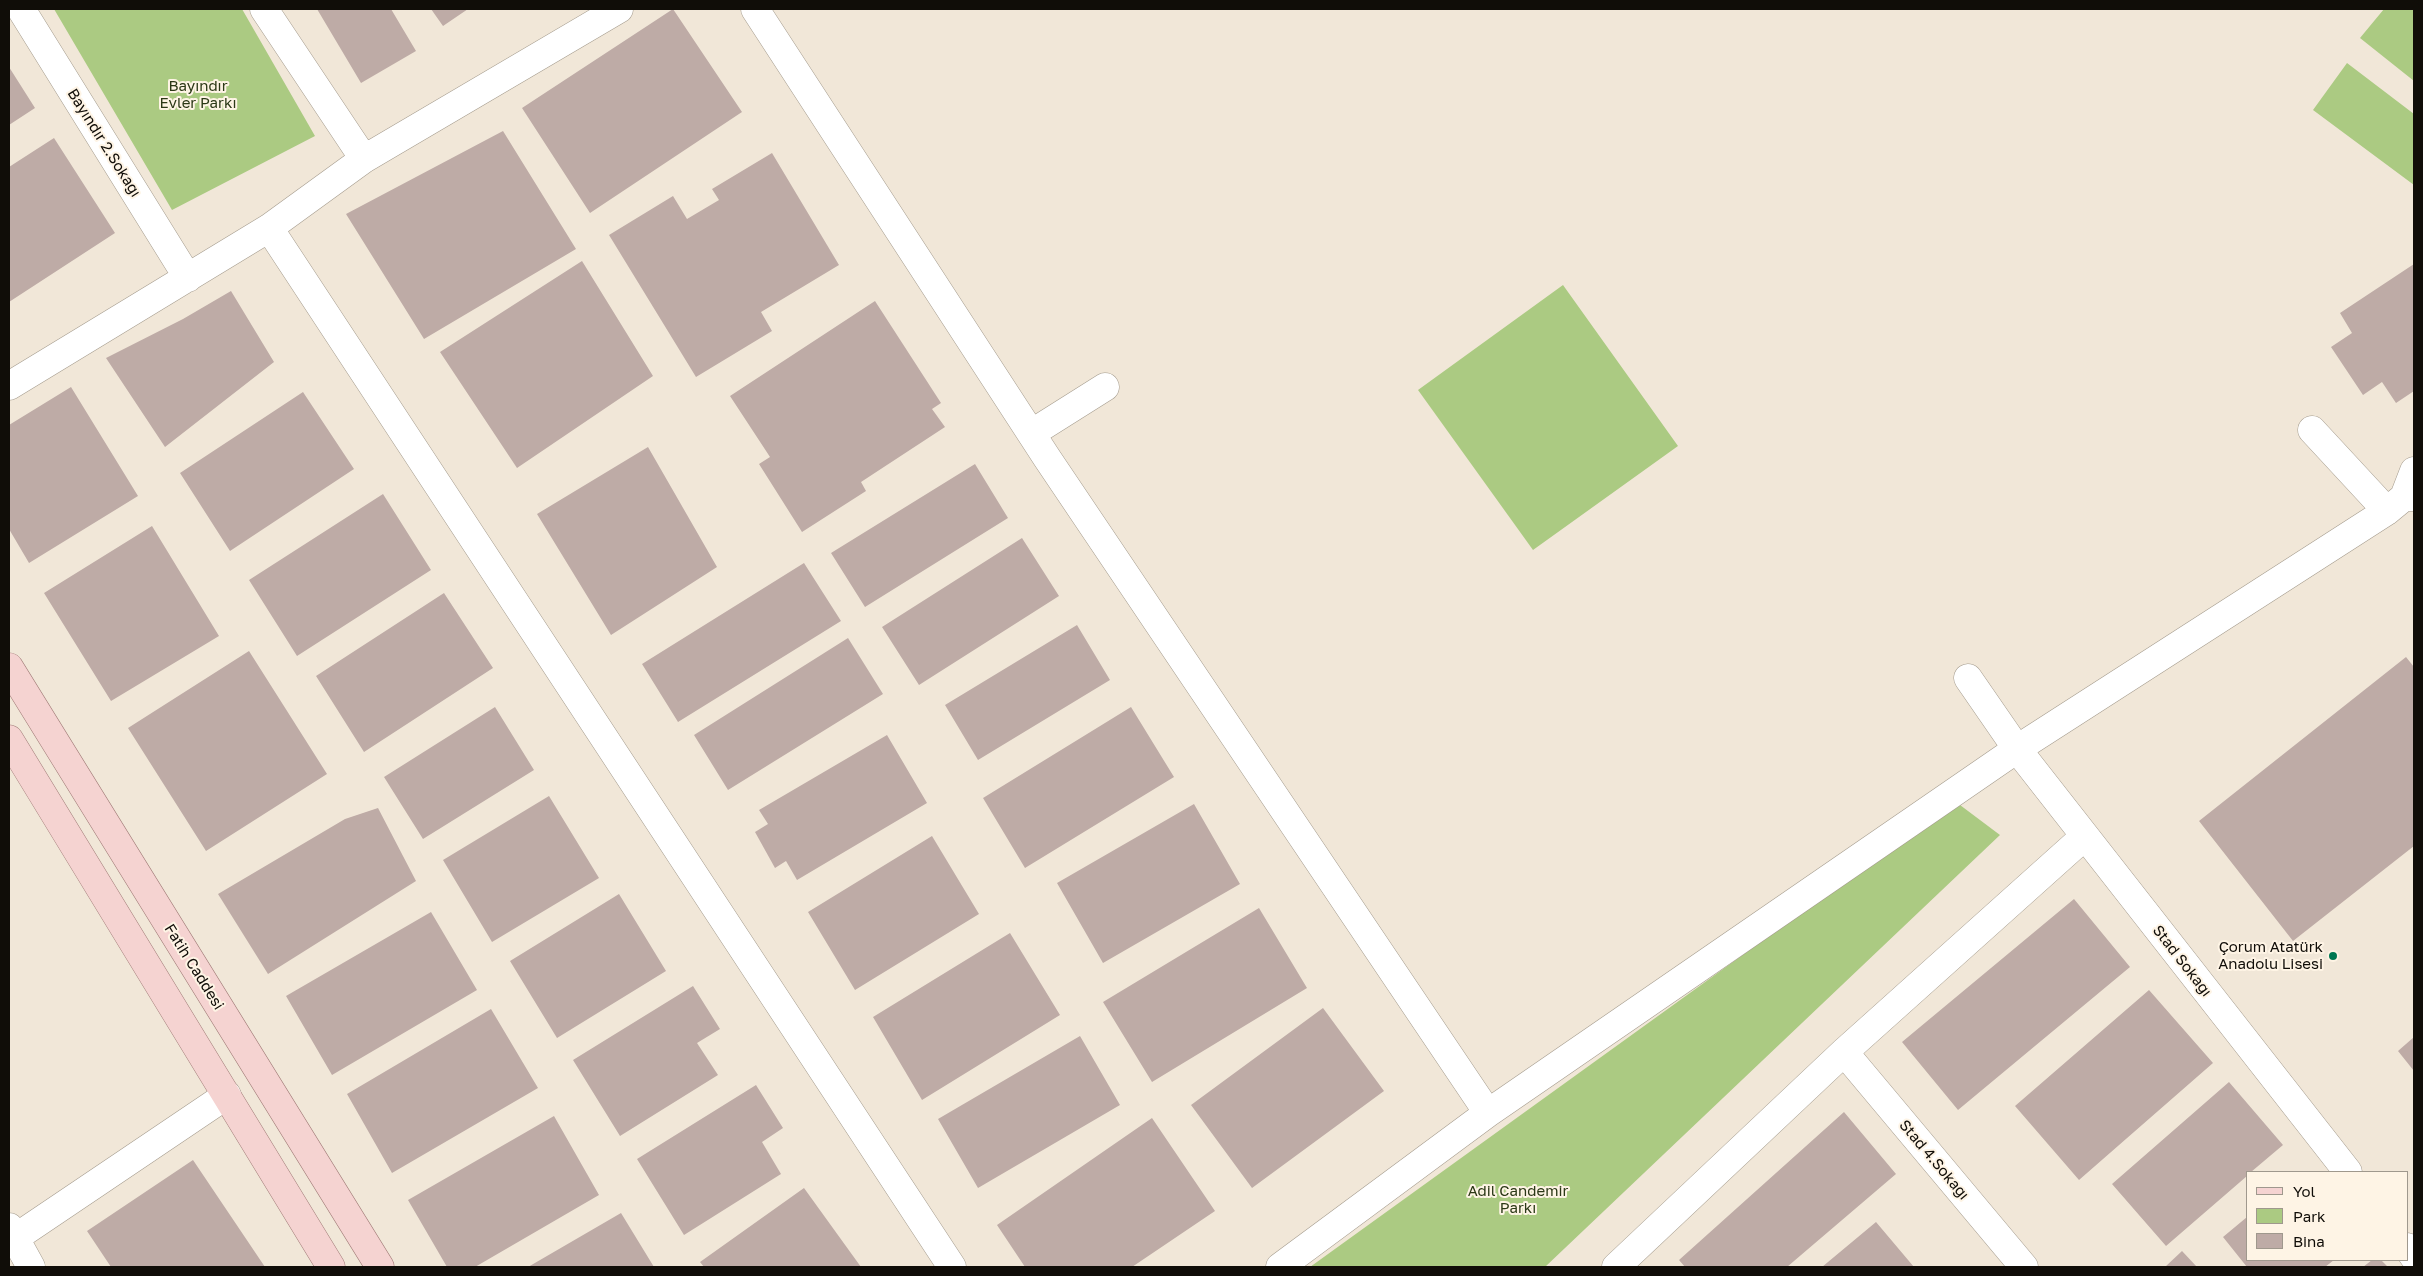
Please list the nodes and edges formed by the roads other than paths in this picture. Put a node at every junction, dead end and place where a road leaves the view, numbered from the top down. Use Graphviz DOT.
graph roads {
  1 [pos="21,9"];
  2 [pos="264,9"];
  3 [pos="619,9"];
  4 [pos="755,9"];
  5 [pos="364,159"];
  6 [pos="269,228"];
  7 [pos="188,278"];
  8 [pos="9,386"];
  9 [pos="1105,387"];
  10 [pos="2312,430"];
  11 [pos="1032,433"];
  12 [pos="2414,471"];
  13 [pos="2402,501"];
  14 [pos="9,667"];
  15 [pos="1968,678"];
  16 [pos="9,739"];
  17 [pos="2017,749"];
  18 [pos="2084,836"];
  19 [pos="1844,1052"];
  20 [pos="227,1094"];
  21 [pos="1488,1113"];
  22 [pos="2347,1171"];
  23 [pos="11,1235"];
  24 [pos="32,1267"];
  25 [pos="331,1267"];
  26 [pos="380,1267"];
  27 [pos="952,1267"];
  28 [pos="1280,1267"];
  29 [pos="1616,1267"];
  30 [pos="2024,1267"];
  1 -- 7 [label="street, Bayındır 2.Sokağı"];
  2 -- 5 [label="street"];
  3 -- 5 [label="street"];
  4 -- 11 [label="street"];
  5 -- 6 [label="street"];
  6 -- 7 [label="street"];
  6 -- 27 [label="street"];
  7 -- 8 [label="street"];
  9 -- 11 [label="street"];
  10 -- 13 [label="street"];
  11 -- 21 [label="street"];
  12 -- 13 [label="street"];
  13 -- 17 [label="street"];
  14 -- 26 [label="main road, Fatih Caddesi"];
  15 -- 17 [label="street, Stad Sokağı"];
  16 -- 20 [label="main road"];
  17 -- 18 [label="street, Stad Sokağı"];
  17 -- 21 [label="street"];
  18 -- 19 [label="street"];
  18 -- 22 [label="street, Stad Sokağı"];
  19 -- 29 [label="street"];
  19 -- 30 [label="street, Stad 4.Sokağı"];
  20 -- 23 [label="street"];
  20 -- 25 [label="main road"];
  21 -- 28 [label="street"];
  23 -- 24 [label="street"];
}
